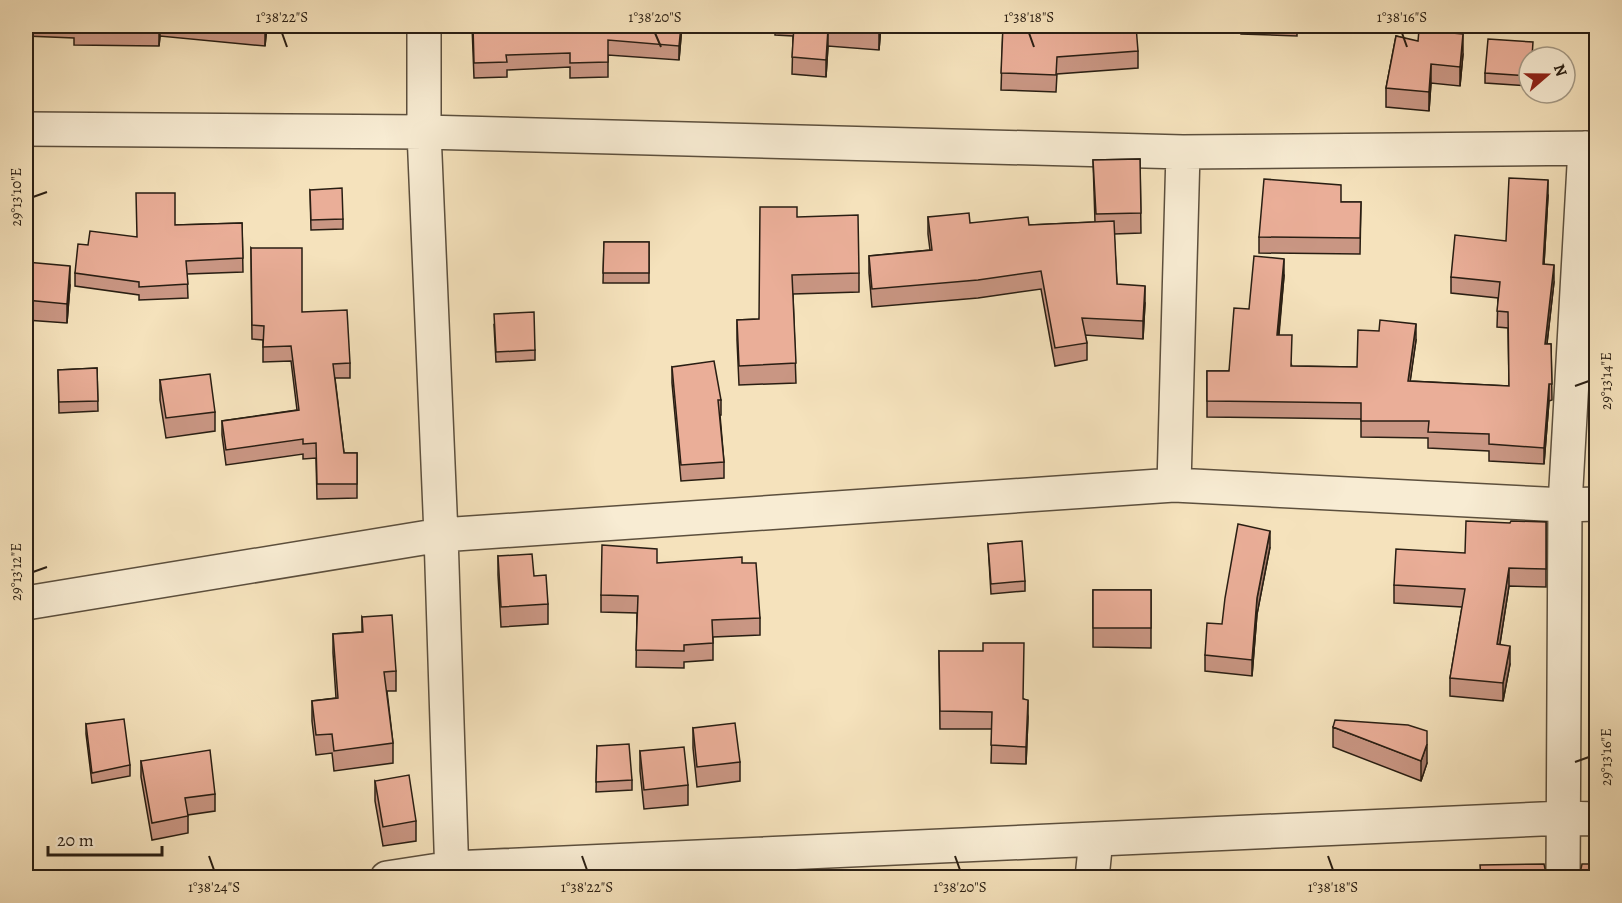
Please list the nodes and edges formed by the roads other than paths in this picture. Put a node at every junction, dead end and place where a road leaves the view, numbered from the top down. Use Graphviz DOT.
graph roads {
  1 [pos="424,26"];
  2 [pos="26,129"];
  3 [pos="424,132"];
  4 [pos="1591,148"];
  5 [pos="1183,152"];
  6 [pos="1174,485"];
  7 [pos="1581,504"];
  8 [pos="441,534"];
  9 [pos="26,603"];
  10 [pos="1564,818"];
  11 [pos="1596,819"];
  12 [pos="1096,839"];
  13 [pos="452,873"];
  14 [pos="387,878"];
  15 [pos="1092,878"];
  16 [pos="1563,878"];
  1 -- 3 [label="street"];
  2 -- 3 [label="street"];
  3 -- 5 [label="street"];
  3 -- 8 [label="street"];
  4 -- 5 [label="street"];
  4 -- 7 [label="street"];
  5 -- 6 [label="street"];
  6 -- 7 [label="street"];
  6 -- 8 [label="street"];
  7 -- 10 [label="street"];
  8 -- 9 [label="street"];
  8 -- 13 [label="street"];
  10 -- 11 [label="street"];
  10 -- 12 [label="street"];
  10 -- 16 [label="street"];
  12 -- 13 [label="street"];
  12 -- 15 [label="street"];
  13 -- 14 [label="street"];
}
